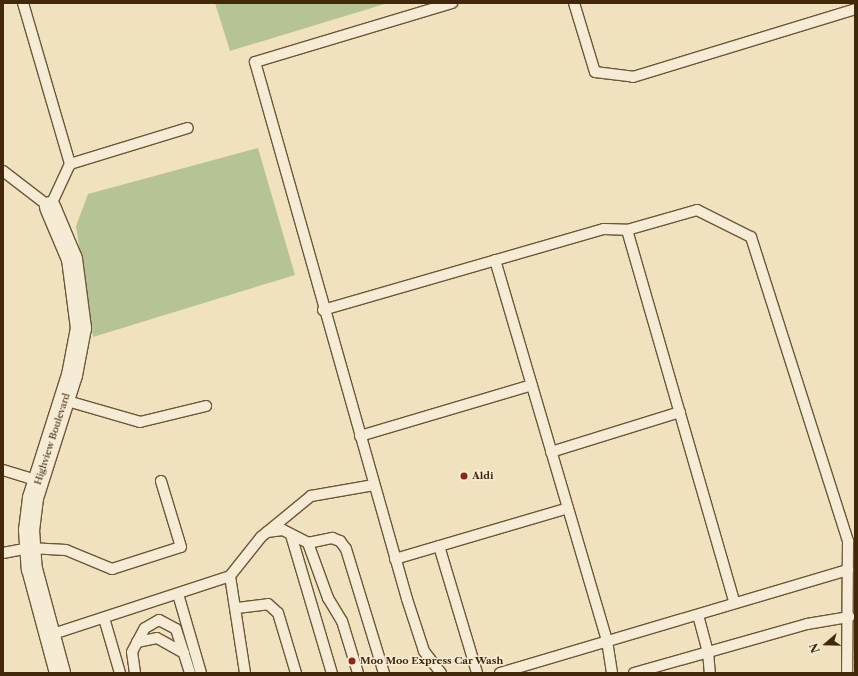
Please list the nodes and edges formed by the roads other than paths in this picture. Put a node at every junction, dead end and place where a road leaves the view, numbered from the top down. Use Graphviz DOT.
graph roads {
  1 [pos="23,3"];
  2 [pos="452,3"];
  3 [pos="574,3"];
  4 [pos="855,8"];
  5 [pos="188,128"];
  6 [pos="70,164"];
  7 [pos="3,171"];
  8 [pos="50,207"];
  9 [pos="627,230"];
  10 [pos="495,260"];
  11 [pos="323,310"];
  12 [pos="532,385"];
  13 [pos="64,400"];
  14 [pos="206,406"];
  15 [pos="680,412"];
  16 [pos="360,436"];
  17 [pos="551,452"];
  18 [pos="3,470"];
  19 [pos="39,481"];
  20 [pos="161,481"];
  21 [pos="374,485"];
  22 [pos="568,508"];
  23 [pos="267,532"];
  24 [pos="291,535"];
  25 [pos="851,540"];
  26 [pos="308,543"];
  27 [pos="439,546"];
  28 [pos="29,548"];
  29 [pos="3,554"];
  30 [pos="395,559"];
  31 [pos="848,570"];
  32 [pos="230,576"];
  33 [pos="178,594"];
  34 [pos="735,603"];
  35 [pos="237,608"];
  36 [pos="698,614"];
  37 [pos="849,617"];
  38 [pos="104,618"];
  39 [pos="50,635"];
  40 [pos="607,641"];
  41 [pos="137,642"];
  42 [pos="708,652"];
  43 [pos="184,653"];
  44 [pos="60,673"];
  45 [pos="120,673"];
  46 [pos="135,673"];
  47 [pos="190,673"];
  48 [pos="201,673"];
  49 [pos="245,673"];
  50 [pos="296,673"];
  51 [pos="332,673"];
  52 [pos="358,673"];
  53 [pos="384,673"];
  54 [pos="441,673"];
  55 [pos="477,673"];
  56 [pos="500,673"];
  57 [pos="612,673"];
  58 [pos="634,673"];
  59 [pos="710,673"];
  60 [pos="847,673"];
  1 -- 6 [label="lane"];
  2 -- 11 [label="lane"];
  3 -- 4 [label="lane"];
  5 -- 6 [label="lane"];
  6 -- 8 [label="lane"];
  7 -- 8 [label="lane"];
  8 -- 13 [label="street, Highview Boulevard"];
  9 -- 10 [label="lane"];
  9 -- 15 [label="lane"];
  9 -- 25 [label="lane"];
  10 -- 11 [label="lane"];
  10 -- 12 [label="lane"];
  11 -- 16 [label="lane"];
  12 -- 16 [label="lane"];
  12 -- 17 [label="lane"];
  13 -- 14 [label="lane"];
  13 -- 19 [label="street, Highview Boulevard"];
  15 -- 17 [label="lane"];
  15 -- 34 [label="lane"];
  16 -- 21 [label="lane"];
  17 -- 22 [label="lane"];
  18 -- 19 [label="lane"];
  19 -- 28 [label="street, Highview Boulevard"];
  20 -- 28 [label="lane"];
  21 -- 23 [label="lane"];
  21 -- 30 [label="lane"];
  22 -- 27 [label="lane"];
  22 -- 40 [label="lane"];
  23 -- 24 [label="lane"];
  23 -- 32 [label="lane"];
  24 -- 26 [label="lane"];
  24 -- 51 [label="lane"];
  25 -- 31 [label="lane"];
  26 -- 52 [label="lane"];
  26 -- 53 [label="lane"];
  27 -- 30 [label="lane"];
  27 -- 55 [label="lane"];
  28 -- 29 [label="lane"];
  28 -- 39 [label="street, Highview Boulevard"];
  30 -- 54 [label="lane"];
  31 -- 34 [label="lane"];
  31 -- 37 [label="lane"];
  32 -- 33 [label="lane"];
  32 -- 35 [label="lane"];
  33 -- 38 [label="lane"];
  33 -- 48 [label="lane"];
  34 -- 36 [label="lane"];
  35 -- 49 [label="lane"];
  35 -- 50 [label="lane"];
  36 -- 40 [label="lane"];
  36 -- 42 [label="lane"];
  37 -- 42 [label="lane"];
  37 -- 60 [label="lane"];
  38 -- 39 [label="lane"];
  38 -- 45 [label="lane"];
  39 -- 44 [label="street, Highview Boulevard"];
  40 -- 56 [label="lane"];
  40 -- 57 [label="lane"];
  41 -- 43 [label="lane"];
  41 -- 43 [label="lane"];
  41 -- 46 [label="lane"];
  42 -- 58 [label="lane"];
  42 -- 59 [label="lane"];
  43 -- 47 [label="lane"];
}
